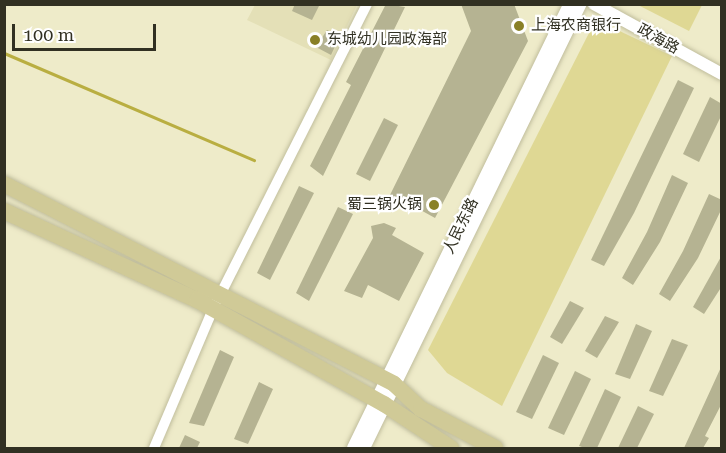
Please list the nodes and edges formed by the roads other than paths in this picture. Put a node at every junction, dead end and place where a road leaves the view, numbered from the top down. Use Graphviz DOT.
graph roads {
  1 [pos="367,4"];
  2 [pos="570,4"];
  3 [pos="581,4"];
  4 [pos="594,4"];
  5 [pos="722,74"];
  6 [pos="4,184"];
  7 [pos="4,211"];
  8 [pos="222,293"];
  9 [pos="213,309"];
  10 [pos="390,381"];
  11 [pos="380,402"];
  12 [pos="154,448"];
  13 [pos="353,448"];
  14 [pos="364,448"];
  15 [pos="451,448"];
  16 [pos="495,448"];
  1 -- 8 [label="street"];
  2 -- 10 [label="street, 人民东路"];
  3 -- 10 [label="street, 人民东路"];
  4 -- 5 [label="street, 政海路"];
  6 -- 8 [label="main road"];
  7 -- 9 [label="main road"];
  8 -- 9 [label="street"];
  8 -- 10 [label="main road"];
  9 -- 11 [label="main road"];
  9 -- 12 [label="street"];
  10 -- 11 [label="street, 人民东路"];
  10 -- 16 [label="main road"];
  11 -- 13 [label="street, 人民东路"];
  11 -- 14 [label="street, 人民东路"];
  11 -- 15 [label="main road"];
}
